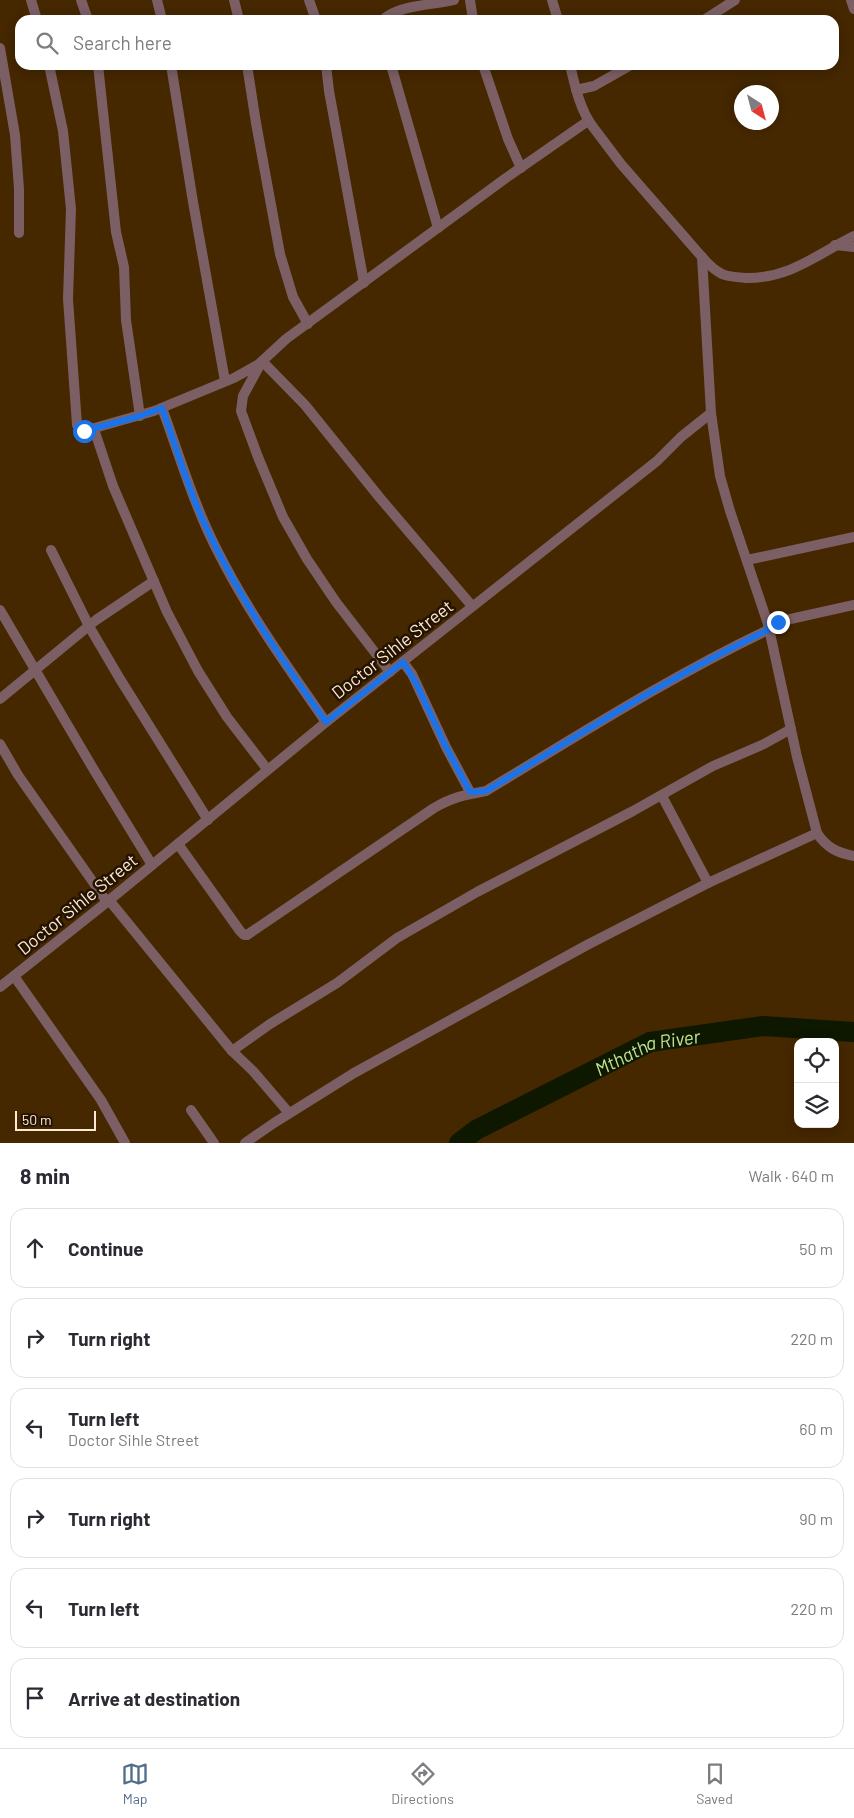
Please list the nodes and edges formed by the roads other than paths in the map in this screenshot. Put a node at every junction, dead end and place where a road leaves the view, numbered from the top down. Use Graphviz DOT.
graph roads {
  1 [pos="31,0"];
  2 [pos="81,0"];
  3 [pos="158,0"];
  4 [pos="234,0"];
  5 [pos="309,0"];
  6 [pos="454,0"];
  7 [pos="470,0"];
  8 [pos="552,0"];
  9 [pos="735,0"];
  10 [pos="851,0"];
  11 [pos="854,9"];
  12 [pos="36,15"];
  13 [pos="86,15"];
  14 [pos="161,15"];
  15 [pos="238,15"];
  16 [pos="314,15"];
  17 [pos="390,15"];
  18 [pos="472,15"];
  19 [pos="556,15"];
  20 [pos="712,15"];
  21 [pos="0,48"];
  22 [pos="50,70"];
  23 [pos="99,70"];
  24 [pos="172,70"];
  25 [pos="248,70"];
  26 [pos="327,70"];
  27 [pos="392,70"];
  28 [pos="485,70"];
  29 [pos="571,70"];
  30 [pos="622,70"];
  31 [pos="576,90"];
  32 [pos="588,122"];
  33 [pos="521,168"];
  34 [pos="438,228"];
  35 [pos="19,233"];
  36 [pos="854,236"];
  37 [pos="835,245"];
  38 [pos="854,247"];
  39 [pos="702,257"];
  40 [pos="364,283"];
  41 [pos="308,324"];
  42 [pos="262,361"];
  43 [pos="225,381"];
  44 [pos="162,408"];
  45 [pos="711,413"];
  46 [pos="140,416"];
  47 [pos="94,429"];
  48 [pos="854,537"];
  49 [pos="51,550"];
  50 [pos="747,560"];
  51 [pos="154,581"];
  52 [pos="854,605"];
  53 [pos="472,606"];
  54 [pos="0,610"];
  55 [pos="90,626"];
  56 [pos="769,627"];
  57 [pos="403,662"];
  58 [pos="36,671"];
  59 [pos="390,672"];
  60 [pos="0,699"];
  61 [pos="326,722"];
  62 [pos="791,729"];
  63 [pos="0,744"];
  64 [pos="267,770"];
  65 [pos="470,792"];
  66 [pos="662,796"];
  67 [pos="208,820"];
  68 [pos="817,833"];
  69 [pos="178,844"];
  70 [pos="854,856"];
  71 [pos="152,865"];
  72 [pos="708,882"];
  73 [pos="108,901"];
  74 [pos="14,976"];
  75 [pos="0,987"];
  76 [pos="232,1051"];
  77 [pos="191,1110"];
  78 [pos="290,1113"];
  79 [pos="125,1143"];
  80 [pos="214,1143"];
  81 [pos="245,1143"];
  1 -- 12 [label="street"];
  2 -- 13 [label="street"];
  3 -- 14 [label="street"];
  4 -- 15 [label="street"];
  5 -- 16 [label="street"];
  6 -- 17 [label="street"];
  7 -- 18 [label="street"];
  8 -- 19 [label="street"];
  9 -- 20 [label="street"];
  10 -- 11 [label="street"];
  21 -- 35 [label="street"];
  22 -- 47 [label="street"];
  23 -- 46 [label="street"];
  24 -- 43 [label="street"];
  25 -- 41 [label="street"];
  26 -- 40 [label="street"];
  27 -- 34 [label="street"];
  28 -- 33 [label="street"];
  29 -- 31 [label="street"];
  30 -- 31 [label="street"];
  31 -- 32 [label="street"];
  32 -- 33 [label="street"];
  32 -- 39 [label="street"];
  33 -- 34 [label="street"];
  34 -- 40 [label="street"];
  36 -- 37 [label="street"];
  37 -- 38 [label="street"];
  37 -- 39 [label="street"];
  39 -- 45 [label="street"];
  40 -- 41 [label="street"];
  41 -- 42 [label="street"];
  42 -- 43 [label="street"];
  42 -- 53 [label="street"];
  42 -- 59 [label="street"];
  43 -- 44 [label="street"];
  44 -- 46 [label="street"];
  44 -- 61 [label="street"];
  45 -- 50 [label="street"];
  45 -- 53 [label="street, Doctor Sihle Street"];
  46 -- 47 [label="street"];
  47 -- 51 [label="street"];
  48 -- 50 [label="street"];
  49 -- 55 [label="street"];
  50 -- 56 [label="street"];
  51 -- 55 [label="street"];
  51 -- 64 [label="street"];
  52 -- 56 [label="street"];
  53 -- 57 [label="street, Doctor Sihle Street"];
  54 -- 58 [label="street"];
  55 -- 58 [label="street"];
  55 -- 67 [label="street"];
  56 -- 62 [label="street"];
  56 -- 65 [label="street"];
  57 -- 59 [label="street, Doctor Sihle Street"];
  57 -- 65 [label="street"];
  58 -- 60 [label="street"];
  58 -- 71 [label="street"];
  59 -- 61 [label="street, Doctor Sihle Street"];
  61 -- 64 [label="street, Doctor Sihle Street"];
  62 -- 66 [label="street"];
  62 -- 68 [label="street"];
  63 -- 73 [label="street"];
  64 -- 67 [label="street, Doctor Sihle Street"];
  65 -- 69 [label="street"];
  66 -- 72 [label="street"];
  66 -- 76 [label="street"];
  67 -- 69 [label="street, Doctor Sihle Street"];
  68 -- 70 [label="street"];
  68 -- 72 [label="street"];
  69 -- 71 [label="street, Doctor Sihle Street"];
  71 -- 73 [label="street, Doctor Sihle Street"];
  72 -- 78 [label="street"];
  73 -- 74 [label="street, Doctor Sihle Street"];
  73 -- 76 [label="street"];
  74 -- 75 [label="street, Doctor Sihle Street"];
  74 -- 79 [label="street"];
  76 -- 78 [label="street"];
  77 -- 80 [label="street"];
  78 -- 81 [label="street"];
}
